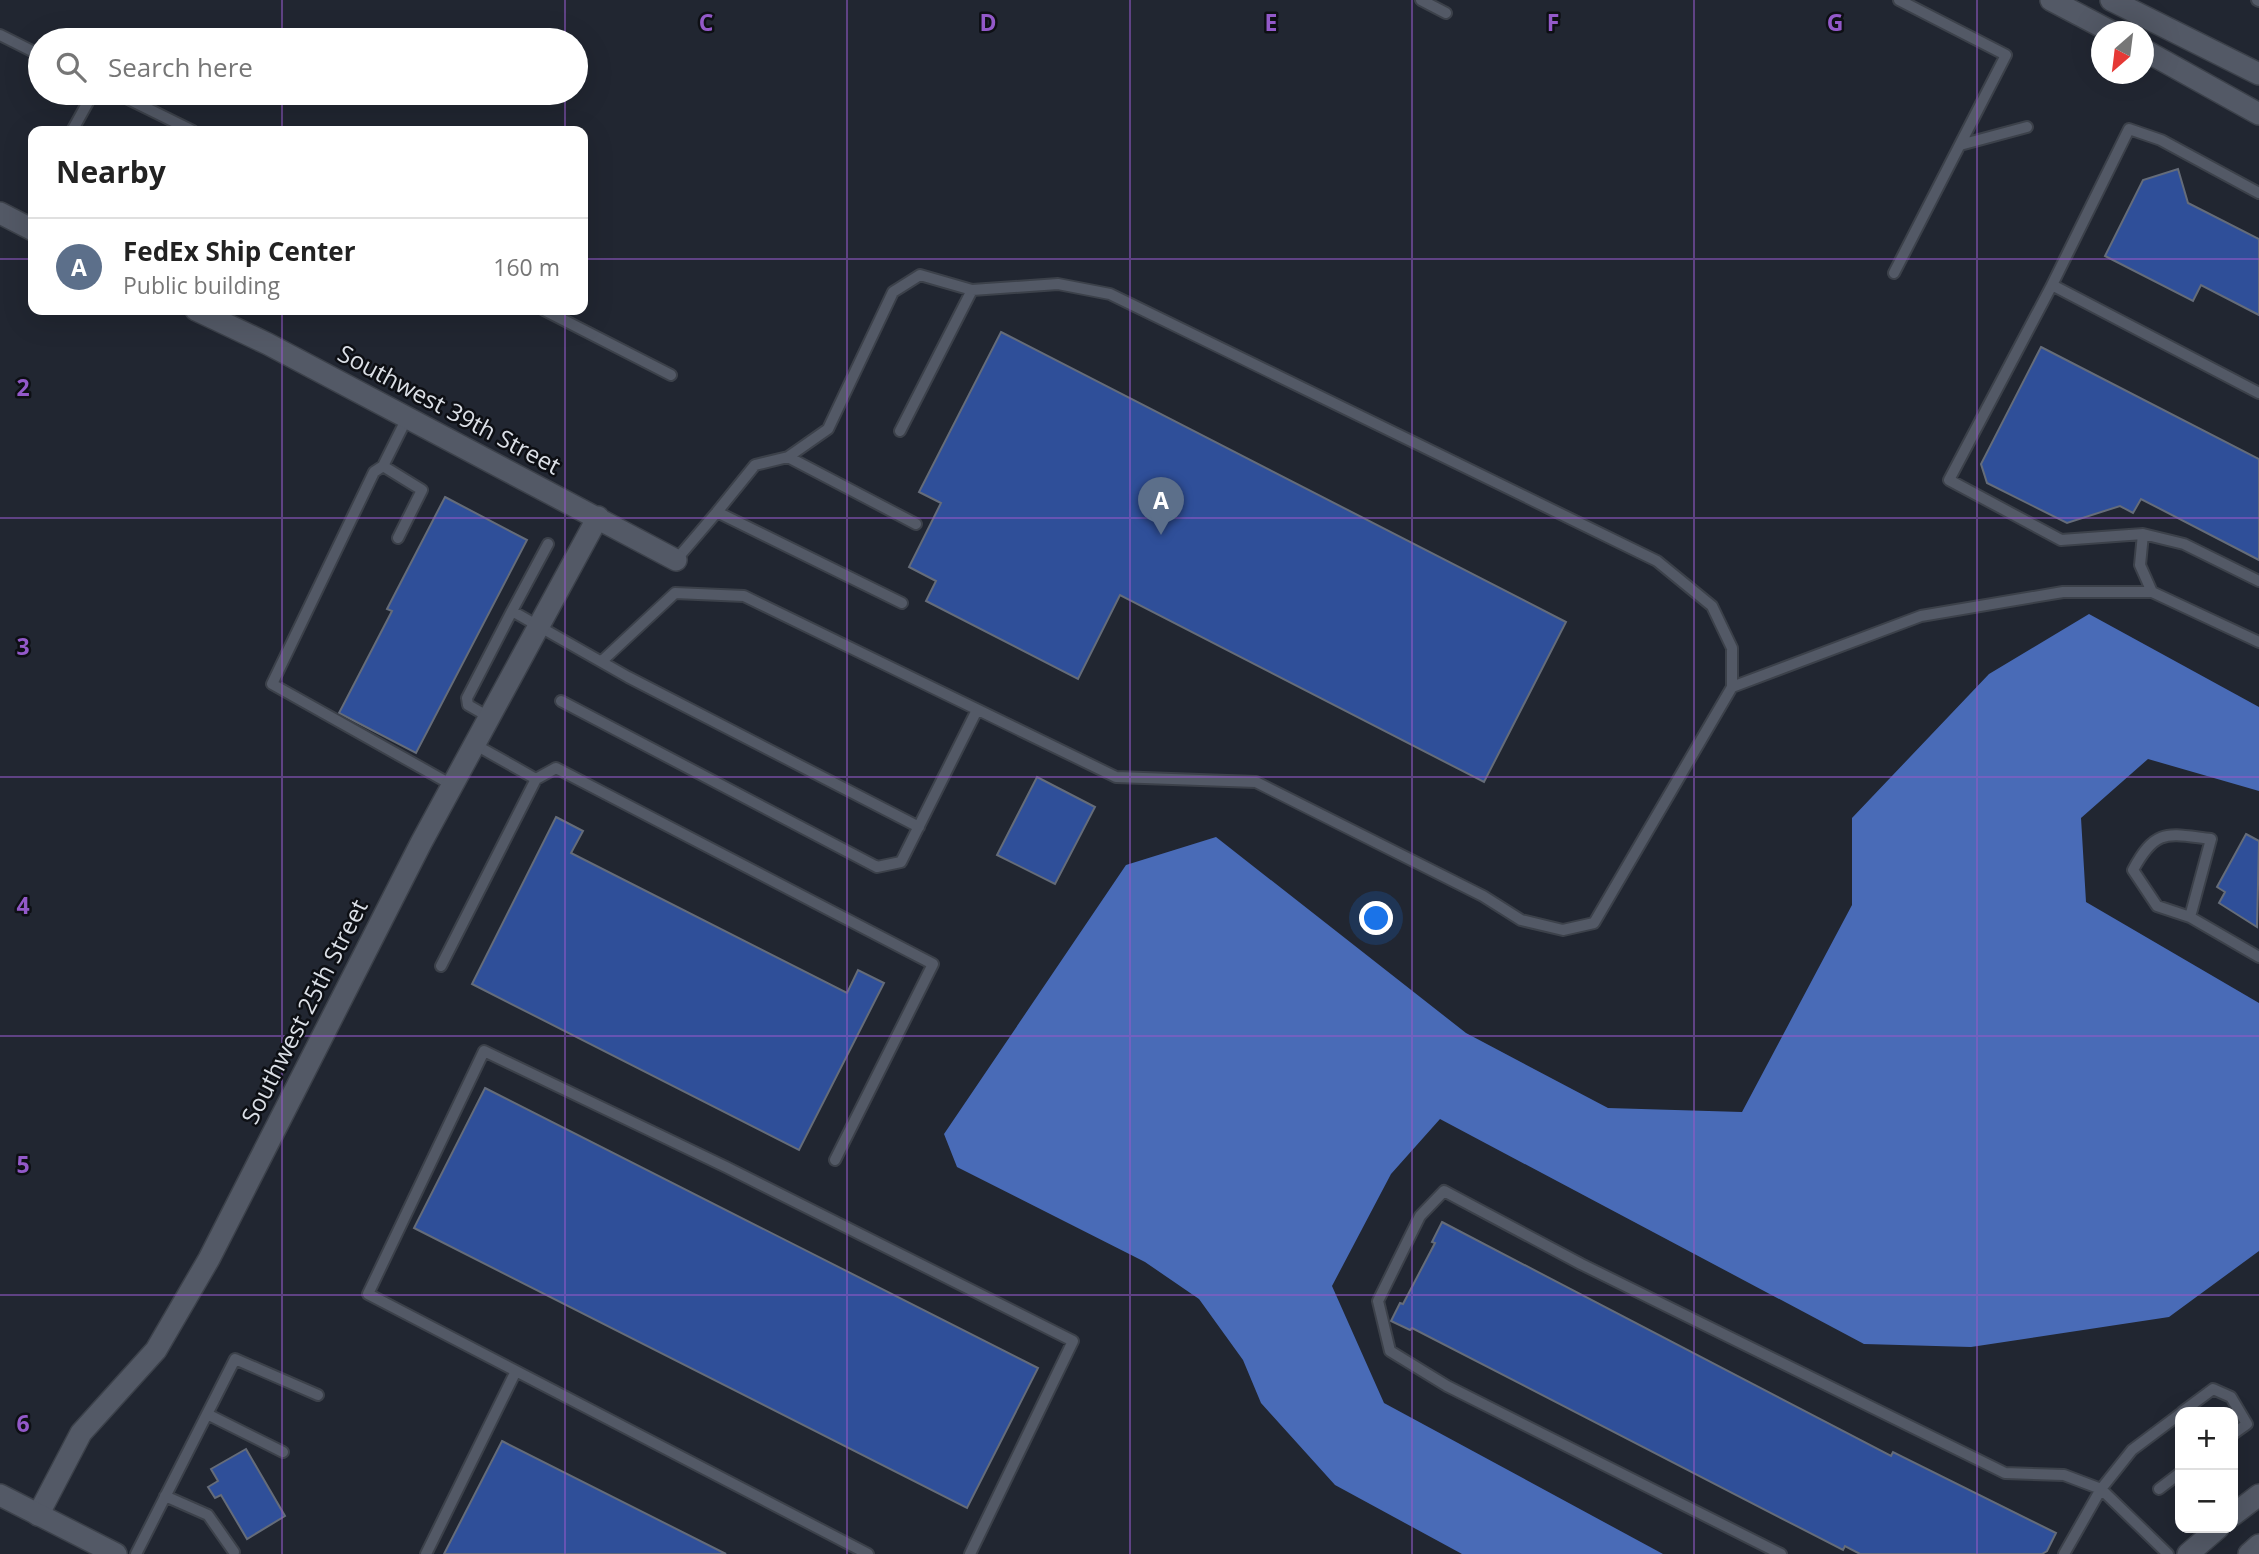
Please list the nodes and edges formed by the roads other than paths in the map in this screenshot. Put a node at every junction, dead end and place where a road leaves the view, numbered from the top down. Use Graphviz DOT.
graph roads {
  1 [pos="1421,0"];
  2 [pos="1899,0"];
  3 [pos="2051,0"];
  4 [pos="2111,0"];
  5 [pos="2071,6"];
  6 [pos="1446,13"];
  7 [pos="2095,21"];
  8 [pos="0,34"];
  9 [pos="28,49"];
  10 [pos="2154,56"];
  11 [pos="2259,74"];
  12 [pos="86,105"];
  13 [pos="140,105"];
  14 [pos="2259,114"];
  15 [pos="75,126"];
  16 [pos="183,126"];
  17 [pos="2027,127"];
  18 [pos="1960,145"];
  19 [pos="2259,193"];
  20 [pos="0,213"];
  21 [pos="28,227"];
  22 [pos="1894,273"];
  23 [pos="2052,285"];
  24 [pos="972,290"];
  25 [pos="206,315"];
  26 [pos="554,315"];
  27 [pos="671,376"];
  28 [pos="2259,393"];
  29 [pos="407,418"];
  30 [pos="900,431"];
  31 [pos="788,457"];
  32 [pos="383,467"];
  33 [pos="716,512"];
  34 [pos="597,517"];
  35 [pos="916,524"];
  36 [pos="2143,534"];
  37 [pos="398,538"];
  38 [pos="548,544"];
  39 [pos="677,560"];
  40 [pos="2259,581"];
  41 [pos="2152,593"];
  42 [pos="902,603"];
  43 [pos="512,611"];
  44 [pos="539,625"];
  45 [pos="2259,642"];
  46 [pos="602,662"];
  47 [pos="1732,687"];
  48 [pos="561,701"];
  49 [pos="977,710"];
  50 [pos="489,717"];
  51 [pos="474,744"];
  52 [pos="536,779"];
  53 [pos="452,785"];
  54 [pos="919,827"];
  55 [pos="2190,917"];
  56 [pos="2259,957"];
  57 [pos="441,966"];
  58 [pos="835,1160"];
  59 [pos="516,1371"];
  60 [pos="318,1395"];
  61 [pos="2189,1407"];
  62 [pos="2237,1407"];
  63 [pos="2238,1409"];
  64 [pos="207,1414"];
  65 [pos="2175,1418"];
  66 [pos="2238,1430"];
  67 [pos="283,1452"];
  68 [pos="2175,1477"];
  69 [pos="2101,1489"];
  70 [pos="2159,1489"];
  71 [pos="0,1495"];
  72 [pos="2259,1495"];
  73 [pos="165,1496"];
  74 [pos="2238,1511"];
  75 [pos="38,1515"];
  76 [pos="2212,1533"];
  77 [pos="2259,1545"];
  78 [pos="234,1552"];
  79 [pos="116,1554"];
  80 [pos="136,1554"];
  81 [pos="426,1554"];
  82 [pos="868,1554"];
  83 [pos="970,1554"];
  84 [pos="1781,1554"];
  85 [pos="2064,1554"];
  86 [pos="2168,1554"];
  87 [pos="2188,1554"];
  88 [pos="2249,1554"];
  1 -- 6 [label="lane"];
  2 -- 18 [label="lane"];
  3 -- 5 [label="street"];
  4 -- 11 [label="street"];
  5 -- 7 [label="street"];
  8 -- 9 [label="lane"];
  10 -- 14 [label="street"];
  12 -- 15 [label="lane"];
  13 -- 16 [label="lane"];
  17 -- 18 [label="lane"];
  18 -- 22 [label="lane"];
  19 -- 23 [label="lane"];
  20 -- 21 [label="street"];
  23 -- 28 [label="lane"];
  23 -- 36 [label="lane"];
  24 -- 30 [label="lane"];
  24 -- 31 [label="lane"];
  24 -- 47 [label="lane"];
  25 -- 29 [label="street, Southwest 39th Street"];
  26 -- 27 [label="lane"];
  29 -- 32 [label="lane"];
  29 -- 34 [label="street, Southwest 39th Street"];
  31 -- 33 [label="lane"];
  31 -- 35 [label="lane"];
  32 -- 37 [label="lane"];
  32 -- 53 [label="lane"];
  33 -- 39 [label="lane"];
  33 -- 42 [label="lane"];
  34 -- 39 [label="street, Southwest 39th Street"];
  34 -- 44 [label="street, Southwest 25th Street"];
  36 -- 40 [label="lane"];
  36 -- 41 [label="lane"];
  38 -- 43 [label="lane"];
  41 -- 45 [label="lane"];
  41 -- 47 [label="lane"];
  43 -- 44 [label="lane"];
  43 -- 50 [label="lane"];
  44 -- 46 [label="lane"];
  44 -- 50 [label="street, Southwest 25th Street"];
  46 -- 49 [label="lane"];
  46 -- 54 [label="lane"];
  47 -- 49 [label="lane"];
  48 -- 54 [label="lane"];
  49 -- 54 [label="lane"];
  50 -- 51 [label="street, Southwest 25th Street"];
  51 -- 52 [label="lane"];
  51 -- 53 [label="street, Southwest 25th Street"];
  52 -- 57 [label="lane"];
  52 -- 58 [label="lane"];
  53 -- 75 [label="street, Southwest 25th Street"];
  55 -- 55 [label="lane"];
  55 -- 56 [label="lane"];
  59 -- 81 [label="lane"];
  59 -- 82 [label="lane"];
  59 -- 83 [label="lane"];
  60 -- 64 [label="lane"];
  61 -- 62 [label="lane"];
  63 -- 66 [label="lane"];
  64 -- 67 [label="lane"];
  64 -- 73 [label="lane"];
  65 -- 69 [label="lane"];
  68 -- 70 [label="lane"];
  69 -- 84 [label="lane"];
  69 -- 85 [label="lane"];
  69 -- 86 [label="lane"];
  71 -- 75 [label="street"];
  72 -- 74 [label="street"];
  73 -- 78 [label="lane"];
  73 -- 80 [label="lane"];
  75 -- 79 [label="street"];
  76 -- 87 [label="street"];
  77 -- 88 [label="street"];
}
